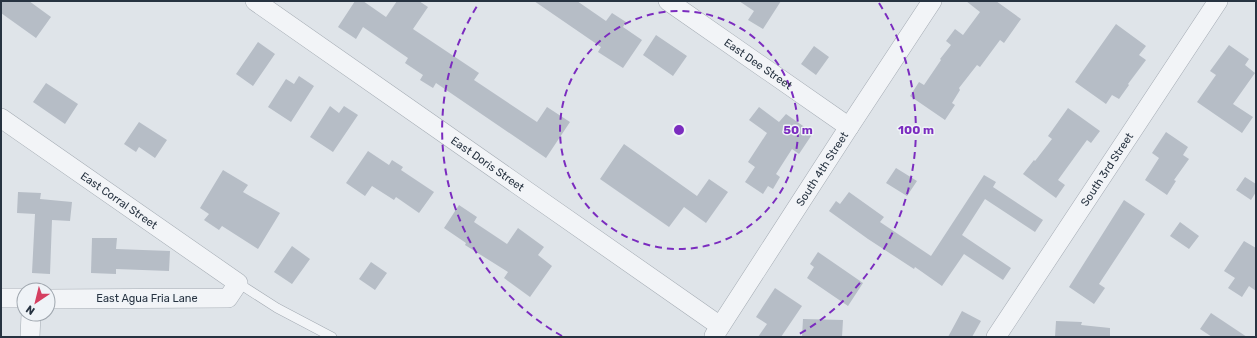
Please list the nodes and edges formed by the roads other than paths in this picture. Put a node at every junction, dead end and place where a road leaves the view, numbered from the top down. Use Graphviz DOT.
graph roads {
  1 [pos="255,1"];
  2 [pos="668,1"];
  3 [pos="932,1"];
  4 [pos="1218,1"];
  5 [pos="1,118"];
  6 [pos="849,127"];
  7 [pos="238,283"];
  8 [pos="1,298"];
  9 [pos="16,298"];
  10 [pos="56,298"];
  11 [pos="31,322"];
  12 [pos="717,332"];
  13 [pos="30,337"];
  14 [pos="332,337"];
  15 [pos="996,337"];
  1 -- 12 [label="street, East Doris Street"];
  2 -- 6 [label="street, East Dee Street"];
  3 -- 6 [label="street, South 4th Street"];
  4 -- 15 [label="street, South 3rd Street"];
  5 -- 7 [label="street, East Corral Street"];
  6 -- 12 [label="street, South 4th Street"];
  7 -- 10 [label="street, East Agua Fria Lane"];
  7 -- 14 [label="lane"];
  8 -- 9 [label="street"];
  11 -- 13 [label="street"];
}
